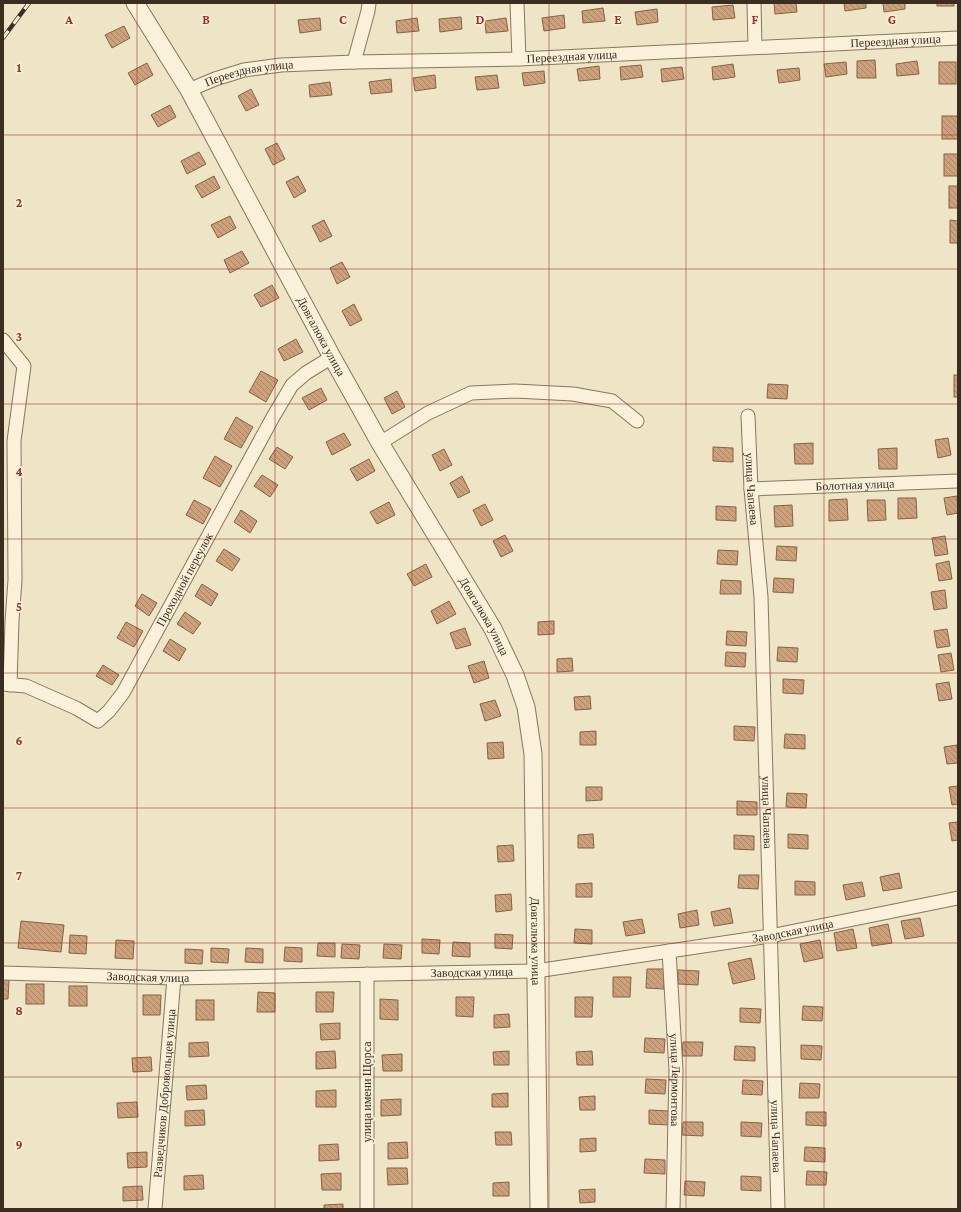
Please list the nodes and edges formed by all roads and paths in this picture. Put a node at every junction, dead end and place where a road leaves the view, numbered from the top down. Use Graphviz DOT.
graph roads {
  1 [pos="136,3"];
  2 [pos="369,3"];
  3 [pos="517,3"];
  4 [pos="754,3"];
  5 [pos="958,38"];
  6 [pos="755,47"];
  7 [pos="519,59"];
  8 [pos="354,62"];
  9 [pos="189,90"];
  10 [pos="3,340"];
  11 [pos="332,357"];
  12 [pos="748,416"];
  13 [pos="637,421"];
  14 [pos="380,443"];
  15 [pos="958,481"];
  16 [pos="751,489"];
  17 [pos="7,684"];
  18 [pos="958,898"];
  19 [pos="770,936"];
  20 [pos="669,951"];
  21 [pos="536,971"];
  22 [pos="3,973"];
  23 [pos="367,974"];
  24 [pos="174,978"];
  25 [pos="155,1209"];
  26 [pos="367,1209"];
  27 [pos="539,1209"];
  28 [pos="673,1209"];
  29 [pos="778,1209"];
  1 -- 9 [label="street, Довгалюка улица"];
  2 -- 8 [label="street"];
  3 -- 7 [label="street"];
  4 -- 6 [label="street"];
  5 -- 6 [label="street, Переездная улица"];
  6 -- 7 [label="street, Переездная улица"];
  7 -- 8 [label="street, Переездная улица"];
  8 -- 9 [label="street, Переездная улица"];
  9 -- 11 [label="street, Довгалюка улица"];
  10 -- 17 [label="street"];
  11 -- 14 [label="street, Довгалюка улица"];
  11 -- 17 [label="street, Проходной переулок"];
  12 -- 16 [label="street, улица Чапаева"];
  13 -- 14 [label="street"];
  14 -- 21 [label="street, Довгалюка улица"];
  15 -- 16 [label="street, Болотная улица"];
  16 -- 19 [label="street, улица Чапаева"];
  18 -- 19 [label="street, Заводская улица"];
  19 -- 20 [label="street, Заводская улица"];
  19 -- 29 [label="street, улица Чапаева"];
  20 -- 21 [label="street, Заводская улица"];
  20 -- 28 [label="street, улица Лермонтова"];
  21 -- 23 [label="street, Заводская улица"];
  21 -- 27 [label="street, Довгалюка улица"];
  22 -- 24 [label="street, Заводская улица"];
  23 -- 24 [label="street, Заводская улица"];
  23 -- 26 [label="street, улица имени Щорса"];
  24 -- 25 [label="street, Разведчиков Добровольцев улица"];
}
